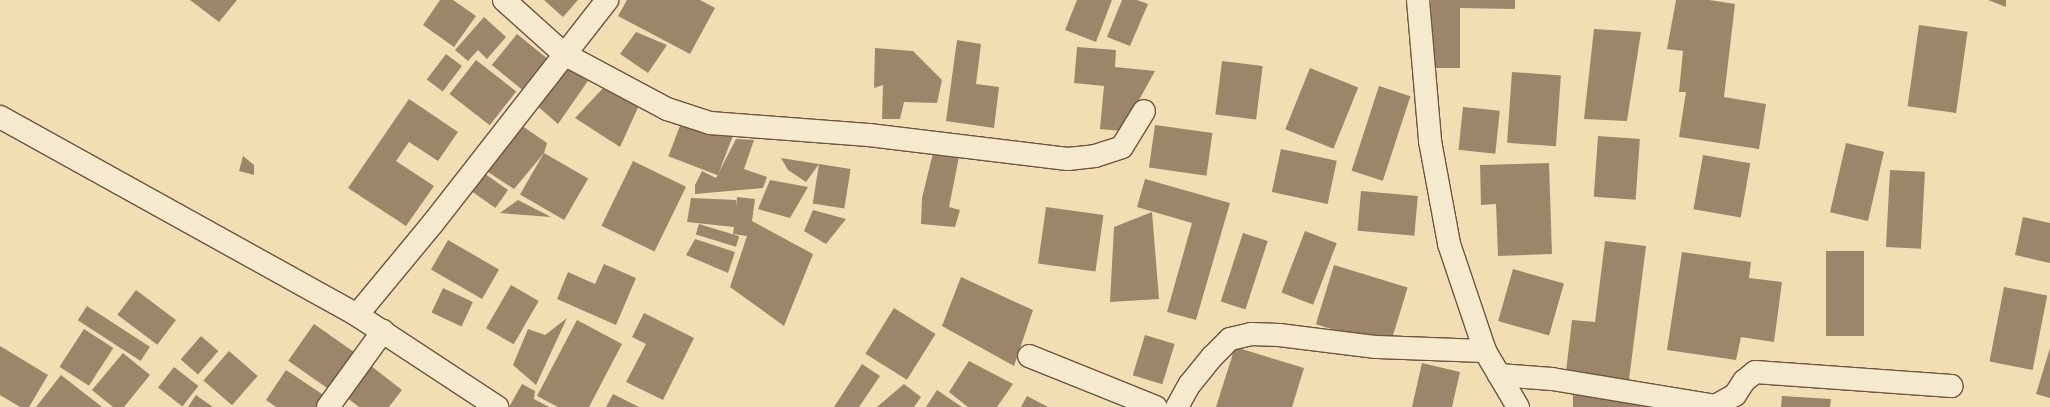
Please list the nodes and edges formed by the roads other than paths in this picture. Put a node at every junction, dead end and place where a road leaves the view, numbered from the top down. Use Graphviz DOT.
graph roads {
  1 [pos="504,0"];
  2 [pos="607,0"];
  3 [pos="1418,0"];
  4 [pos="564,54"];
  5 [pos="1144,111"];
  6 [pos="0,117"];
  7 [pos="358,315"];
  8 [pos="383,331"];
  9 [pos="1485,351"];
  10 [pos="1029,356"];
  11 [pos="1499,375"];
  12 [pos="1952,386"];
  13 [pos="328,407"];
  14 [pos="497,407"];
  15 [pos="1156,407"];
  16 [pos="1177,407"];
  17 [pos="1518,407"];
  1 -- 4 [label="street"];
  2 -- 4 [label="street"];
  3 -- 9 [label="street"];
  4 -- 5 [label="street"];
  4 -- 7 [label="street"];
  6 -- 7 [label="street"];
  7 -- 8 [label="street"];
  8 -- 13 [label="street"];
  8 -- 14 [label="street"];
  9 -- 11 [label="street"];
  9 -- 16 [label="street"];
  10 -- 15 [label="street"];
  11 -- 12 [label="street"];
  11 -- 17 [label="street"];
}
